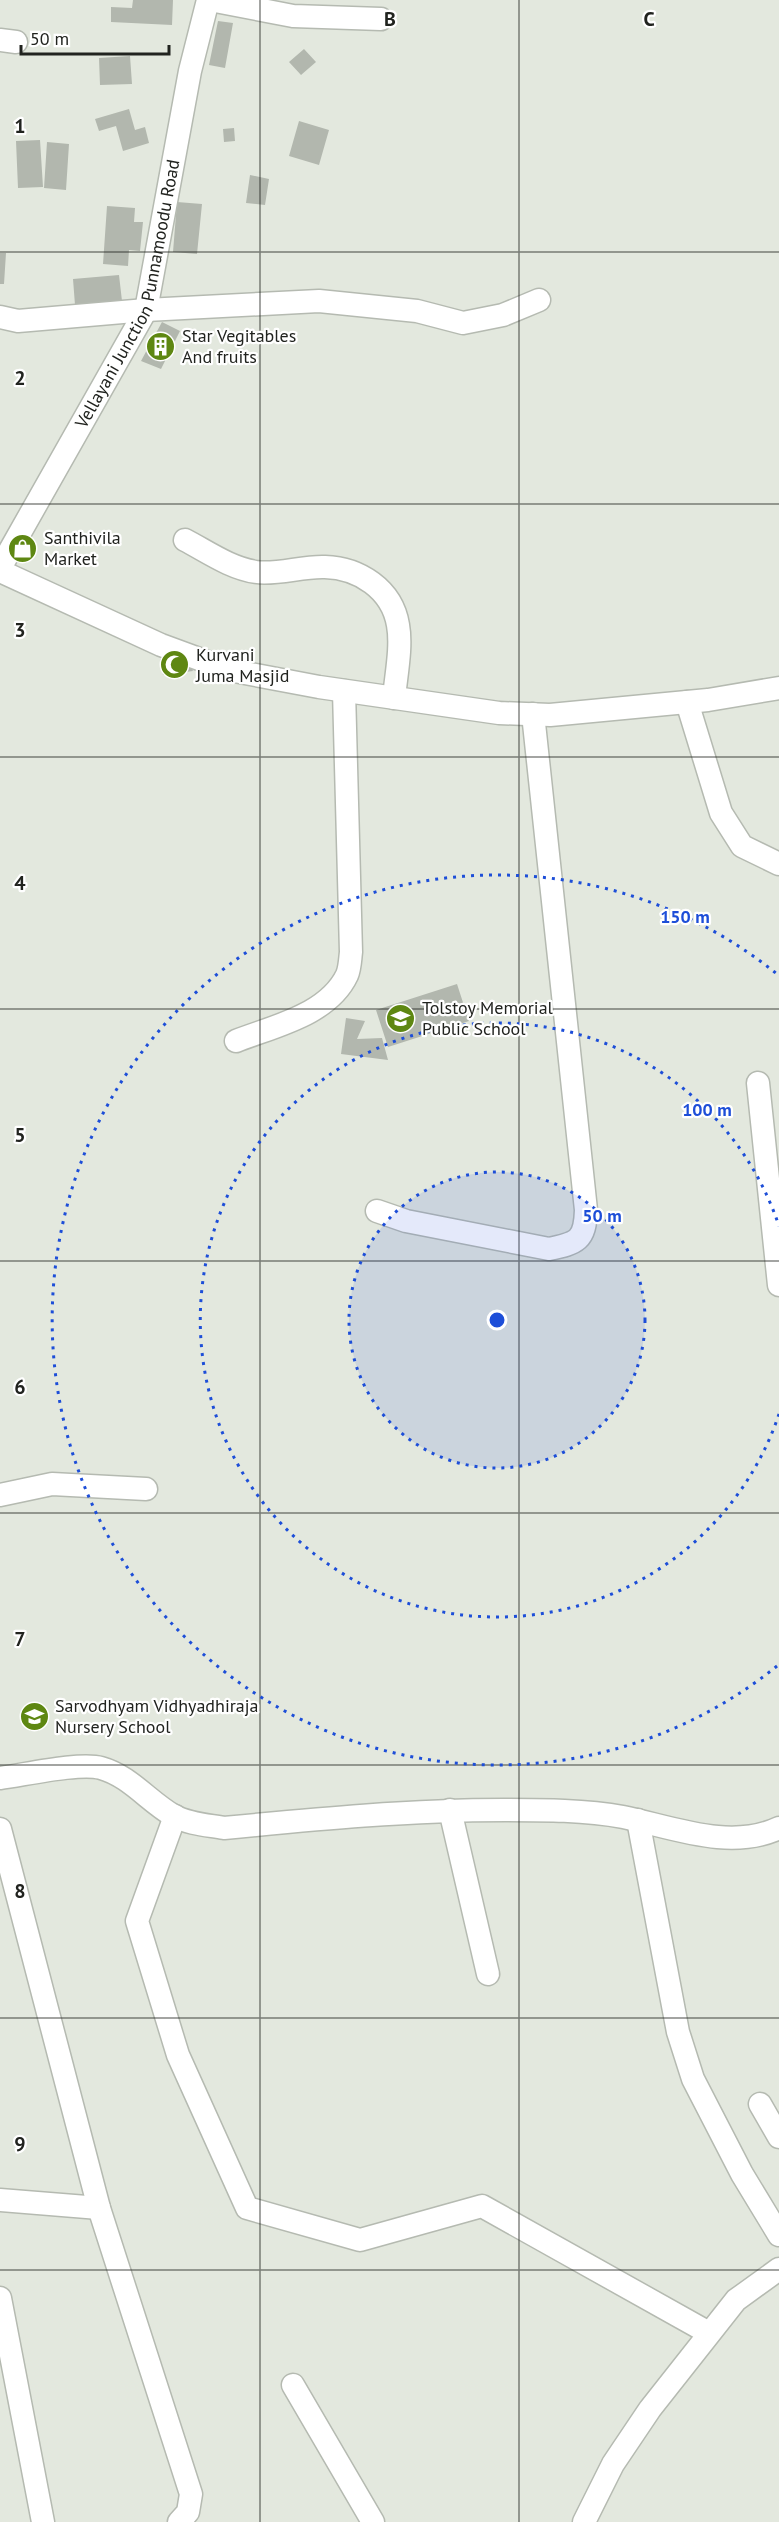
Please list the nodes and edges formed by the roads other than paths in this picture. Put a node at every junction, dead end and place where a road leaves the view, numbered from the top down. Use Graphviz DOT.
graph roads {
  1 [pos="209,0"];
  2 [pos="381,19"];
  3 [pos="539,300"];
  4 [pos="146,310"];
  5 [pos="0,317"];
  6 [pos="185,540"];
  7 [pos="0,570"];
  8 [pos="779,688"];
  9 [pos="344,691"];
  10 [pos="394,698"];
  11 [pos="687,702"];
  12 [pos="533,714"];
  13 [pos="779,864"];
  14 [pos="236,1041"];
  15 [pos="758,1083"];
  16 [pos="377,1211"];
  17 [pos="779,1285"];
  18 [pos="146,1489"];
  19 [pos="0,1495"];
  20 [pos="0,1778"];
  21 [pos="450,1810"];
  22 [pos="176,1816"];
  23 [pos="638,1820"];
  24 [pos="779,1828"];
  25 [pos="0,1829"];
  26 [pos="488,1974"];
  27 [pos="760,2104"];
  28 [pos="779,2137"];
  29 [pos="0,2200"];
  30 [pos="99,2208"];
  31 [pos="779,2235"];
  32 [pos="779,2269"];
  33 [pos="0,2298"];
  34 [pos="709,2333"];
  35 [pos="292,2385"];
  36 [pos="43,2522"];
  37 [pos="179,2522"];
  38 [pos="373,2522"];
  39 [pos="584,2522"];
  1 -- 2 [label="street"];
  1 -- 4 [label="street, Vellayani Junction Punnamoodu Road"];
  3 -- 4 [label="street"];
  4 -- 5 [label="street"];
  4 -- 7 [label="street, Vellayani Junction Punnamoodu Road"];
  6 -- 10 [label="street"];
  7 -- 9 [label="street"];
  8 -- 11 [label="street"];
  9 -- 10 [label="street"];
  9 -- 14 [label="street"];
  10 -- 12 [label="street"];
  11 -- 12 [label="street"];
  11 -- 13 [label="street"];
  12 -- 16 [label="street"];
  15 -- 17 [label="street"];
  18 -- 19 [label="street"];
  20 -- 22 [label="street"];
  21 -- 22 [label="street"];
  21 -- 23 [label="street"];
  21 -- 26 [label="street"];
  22 -- 34 [label="street"];
  23 -- 24 [label="street"];
  23 -- 31 [label="street"];
  25 -- 30 [label="street"];
  27 -- 28 [label="street"];
  29 -- 30 [label="street"];
  30 -- 37 [label="street"];
  32 -- 34 [label="street"];
  33 -- 36 [label="street"];
  34 -- 39 [label="street"];
  35 -- 38 [label="street"];
}
